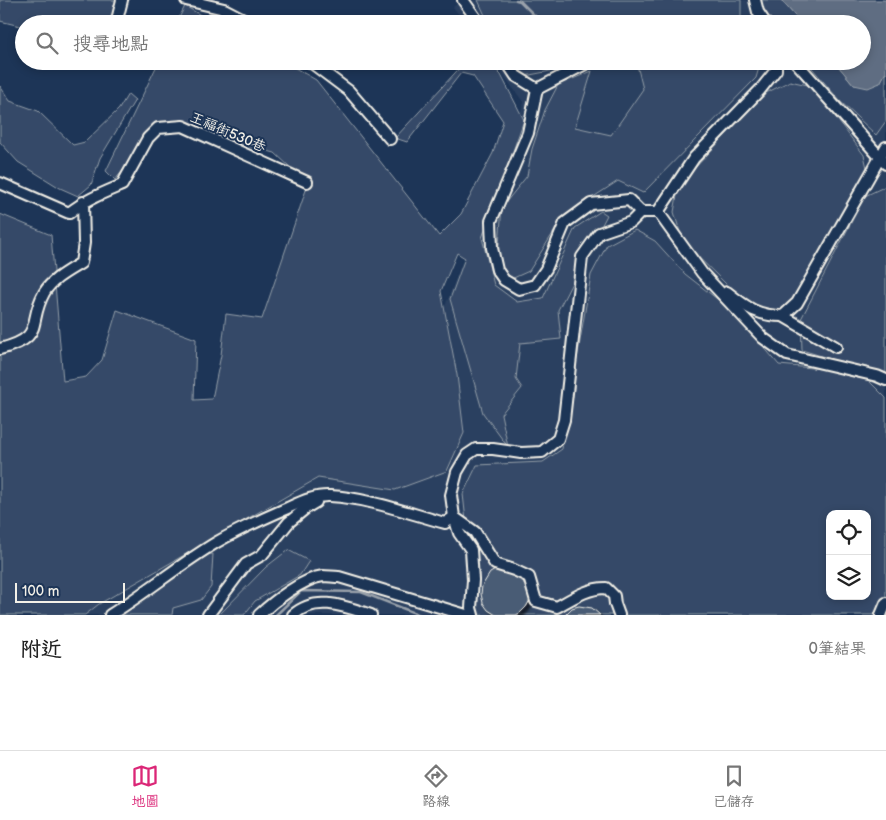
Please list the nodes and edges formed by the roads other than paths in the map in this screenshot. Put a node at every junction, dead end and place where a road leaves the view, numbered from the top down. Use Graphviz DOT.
graph roads {
  1 [pos="122,0"];
  2 [pos="186,0"];
  3 [pos="463,0"];
  4 [pos="755,0"];
  5 [pos="118,15"];
  6 [pos="236,15"];
  7 [pos="474,15"];
  8 [pos="760,15"];
  9 [pos="321,70"];
  10 [pos="512,70"];
  11 [pos="574,70"];
  12 [pos="776,70"];
  13 [pos="803,70"];
  14 [pos="537,89"];
  15 [pos="390,139"];
  16 [pos="886,147"];
  17 [pos="883,161"];
  18 [pos="307,182"];
  19 [pos="0,184"];
  20 [pos="83,202"];
  21 [pos="641,212"];
  22 [pos="658,212"];
  23 [pos="702,273"];
  24 [pos="783,316"];
  25 [pos="836,347"];
  26 [pos="0,349"];
  27 [pos="886,380"];
  28 [pos="328,496"];
  29 [pos="454,517"];
  30 [pos="886,603"];
  31 [pos="110,615"];
  32 [pos="208,615"];
  33 [pos="259,615"];
  34 [pos="294,615"];
  35 [pos="371,615"];
  36 [pos="466,615"];
  37 [pos="473,615"];
  38 [pos="620,615"];
  39 [pos="881,615"];
  1 -- 5 [label="street"];
  2 -- 6 [label="street"];
  3 -- 7 [label="street"];
  4 -- 8 [label="street"];
  9 -- 15 [label="street"];
  10 -- 14 [label="street"];
  11 -- 14 [label="street"];
  12 -- 22 [label="street"];
  13 -- 17 [label="street"];
  14 -- 21 [label="street"];
  16 -- 17 [label="street"];
  17 -- 24 [label="street"];
  18 -- 20 [label="street, 王福街530巷"];
  19 -- 20 [label="street, 王福街530巷"];
  20 -- 26 [label="street"];
  21 -- 22 [label="street"];
  21 -- 29 [label="street"];
  22 -- 23 [label="street"];
  23 -- 24 [label="street"];
  23 -- 27 [label="street"];
  24 -- 25 [label="street"];
  28 -- 29 [label="street"];
  28 -- 31 [label="street"];
  28 -- 32 [label="street"];
  29 -- 37 [label="street"];
  29 -- 38 [label="street"];
  30 -- 39 [label="street"];
  33 -- 36 [label="street"];
  34 -- 35 [label="street"];
}
